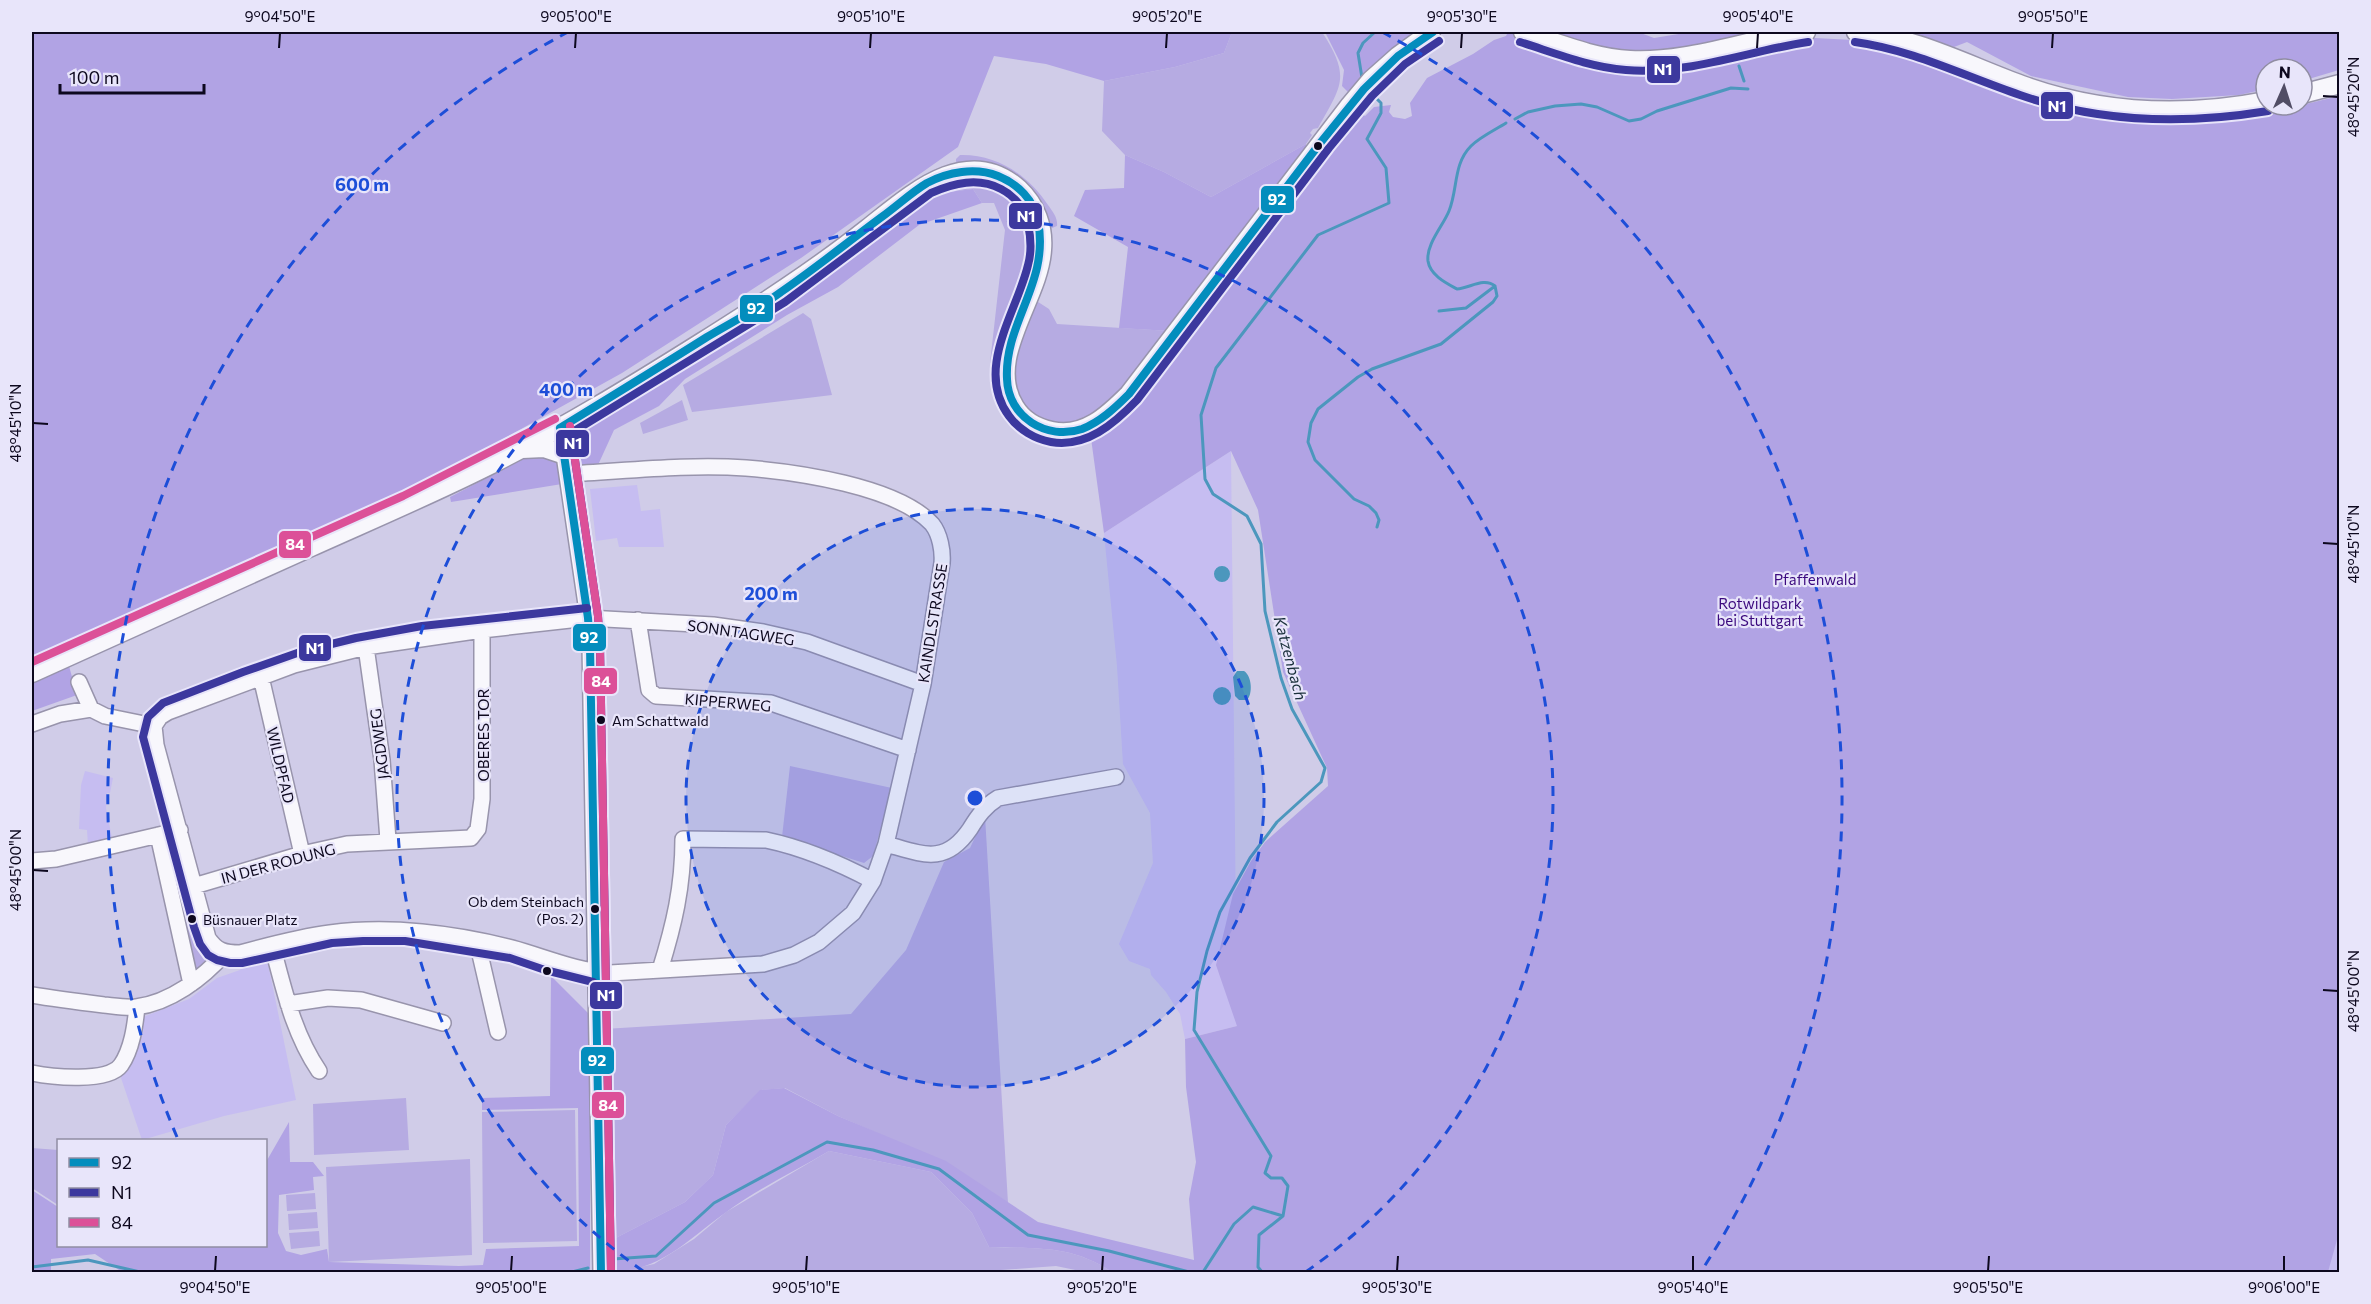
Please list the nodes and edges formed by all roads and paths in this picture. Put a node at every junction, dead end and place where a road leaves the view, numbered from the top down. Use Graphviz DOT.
graph roads {
  1 [pos="1432,32"];
  2 [pos="1523,32"];
  3 [pos="1538,32"];
  4 [pos="1806,32"];
  5 [pos="1856,32"];
  6 [pos="1561,44"];
  7 [pos="2340,84"];
  8 [pos="2314,90"];
  9 [pos="2254,103"];
  10 [pos="560,428"];
  11 [pos="521,449"];
  12 [pos="565,454"];
  13 [pos="568,474"];
  14 [pos="588,618"];
  15 [pos="638,620"];
  16 [pos="482,630"];
  17 [pos="366,647"];
  18 [pos="32,673"];
  19 [pos="261,677"];
  20 [pos="79,682"];
  21 [pos="923,684"];
  22 [pos="91,709"];
  23 [pos="32,724"];
  24 [pos="154,726"];
  25 [pos="908,750"];
  26 [pos="1116,777"];
  27 [pos="180,830"];
  28 [pos="158,835"];
  29 [pos="471,838"];
  30 [pos="388,840"];
  31 [pos="886,844"];
  32 [pos="302,854"];
  33 [pos="32,861"];
  34 [pos="873,881"];
  35 [pos="194,886"];
  36 [pos="480,941"];
  37 [pos="272,945"];
  38 [pos="225,953"];
  39 [pos="660,970"];
  40 [pos="596,972"];
  41 [pos="191,984"];
  42 [pos="32,995"];
  43 [pos="288,1004"];
  44 [pos="137,1007"];
  45 [pos="443,1023"];
  46 [pos="498,1032"];
  47 [pos="320,1071"];
  48 [pos="32,1073"];
  49 [pos="601,1272"];
  1 -- 10 [label="main road"];
  2 -- 6 [label="main road"];
  3 -- 6 [label="main road"];
  4 -- 6 [label="main road"];
  5 -- 9 [label="main road"];
  7 -- 8 [label="main road"];
  10 -- 11 [label="main road"];
  10 -- 12 [label="street"];
  11 -- 12 [label="main road"];
  11 -- 18 [label="main road"];
  12 -- 13 [label="street"];
  13 -- 14 [label="street"];
  13 -- 21 [label="street, KAINDLSTRASSE"];
  14 -- 15 [label="street, SONNTAGWEG"];
  14 -- 16 [label="street"];
  14 -- 40 [label="street"];
  15 -- 21 [label="street, SONNTAGWEG"];
  15 -- 25 [label="street, KIPPERWEG"];
  16 -- 17 [label="street"];
  16 -- 29 [label="street, OBERES TOR"];
  17 -- 19 [label="street"];
  17 -- 30 [label="street, JAGDWEG"];
  19 -- 24 [label="street"];
  19 -- 32 [label="street, WILDPFAD"];
  20 -- 22 [label="street"];
  21 -- 25 [label="street, KAINDLSTRASSE"];
  22 -- 23 [label="street"];
  22 -- 24 [label="street"];
  24 -- 27 [label="street"];
  25 -- 31 [label="street, KAINDLSTRASSE"];
  26 -- 31 [label="street"];
  27 -- 28 [label="street"];
  27 -- 35 [label="street"];
  28 -- 33 [label="street"];
  28 -- 41 [label="street"];
  29 -- 30 [label="street, IN DER RODUNG"];
  30 -- 32 [label="street, IN DER RODUNG"];
  31 -- 34 [label="street, KAINDLSTRASSE"];
  32 -- 35 [label="street, IN DER RODUNG"];
  34 -- 39 [label="street, KAINDLSTRASSE"];
  34 -- 39 [label="street"];
  35 -- 38 [label="street"];
  36 -- 37 [label="street, KAINDLSTRASSE"];
  36 -- 40 [label="street, KAINDLSTRASSE"];
  36 -- 46 [label="street"];
  37 -- 38 [label="street, KAINDLSTRASSE"];
  37 -- 43 [label="street"];
  38 -- 41 [label="street"];
  39 -- 40 [label="street, KAINDLSTRASSE"];
  40 -- 49 [label="street"];
  41 -- 44 [label="street"];
  42 -- 44 [label="street"];
  43 -- 45 [label="street"];
  43 -- 47 [label="street"];
  44 -- 48 [label="street"];
}
